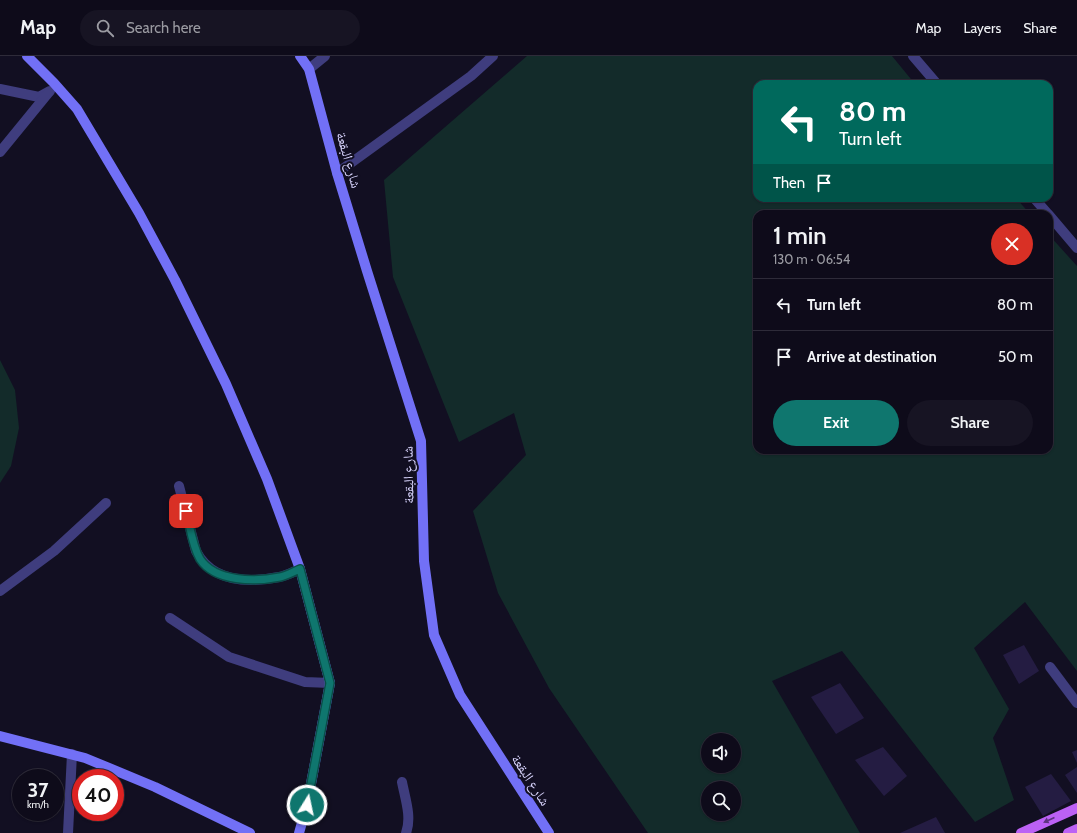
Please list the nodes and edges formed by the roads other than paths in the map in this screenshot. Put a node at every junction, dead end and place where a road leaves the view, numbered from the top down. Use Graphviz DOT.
graph roads {
  1 [pos="27,56"];
  2 [pos="300,56"];
  3 [pos="325,56"];
  4 [pos="492,56"];
  5 [pos="913,56"];
  6 [pos="309,69"];
  7 [pos="934,80"];
  8 [pos="54,82"];
  9 [pos="0,89"];
  10 [pos="49,92"];
  11 [pos="0,152"];
  12 [pos="337,173"];
  13 [pos="1037,202"];
  14 [pos="1044,210"];
  15 [pos="1053,221"];
  16 [pos="1077,248"];
  17 [pos="179,486"];
  18 [pos="106,503"];
  19 [pos="300,569"];
  20 [pos="0,591"];
  21 [pos="170,618"];
  22 [pos="1050,667"];
  23 [pos="330,683"];
  24 [pos="1077,703"];
  25 [pos="0,736"];
  26 [pos="72,754"];
  27 [pos="402,782"];
  28 [pos="1077,808"];
  29 [pos="1077,829"];
  30 [pos="68,833"];
  31 [pos="250,833"];
  32 [pos="299,833"];
  33 [pos="406,833"];
  34 [pos="549,833"];
  35 [pos="1021,833"];
  36 [pos="1068,833"];
  1 -- 8 [label="street"];
  2 -- 6 [label="street, شارع البقعة"];
  3 -- 6 [label="street"];
  4 -- 12 [label="street"];
  5 -- 7 [label="street"];
  6 -- 12 [label="street, شارع البقعة"];
  8 -- 10 [label="street"];
  8 -- 19 [label="street"];
  9 -- 10 [label="street"];
  10 -- 11 [label="street"];
  12 -- 34 [label="street, شارع البقعة"];
  13 -- 14 [label="street"];
  15 -- 16 [label="street"];
  17 -- 19 [label="street"];
  18 -- 20 [label="street"];
  19 -- 23 [label="street"];
  21 -- 23 [label="street"];
  22 -- 24 [label="street"];
  23 -- 32 [label="street"];
  25 -- 26 [label="street"];
  26 -- 30 [label="street"];
  26 -- 31 [label="street"];
  27 -- 33 [label="street"];
  28 -- 35 [label="main road, one-way"];
  29 -- 36 [label="main road"];
}
